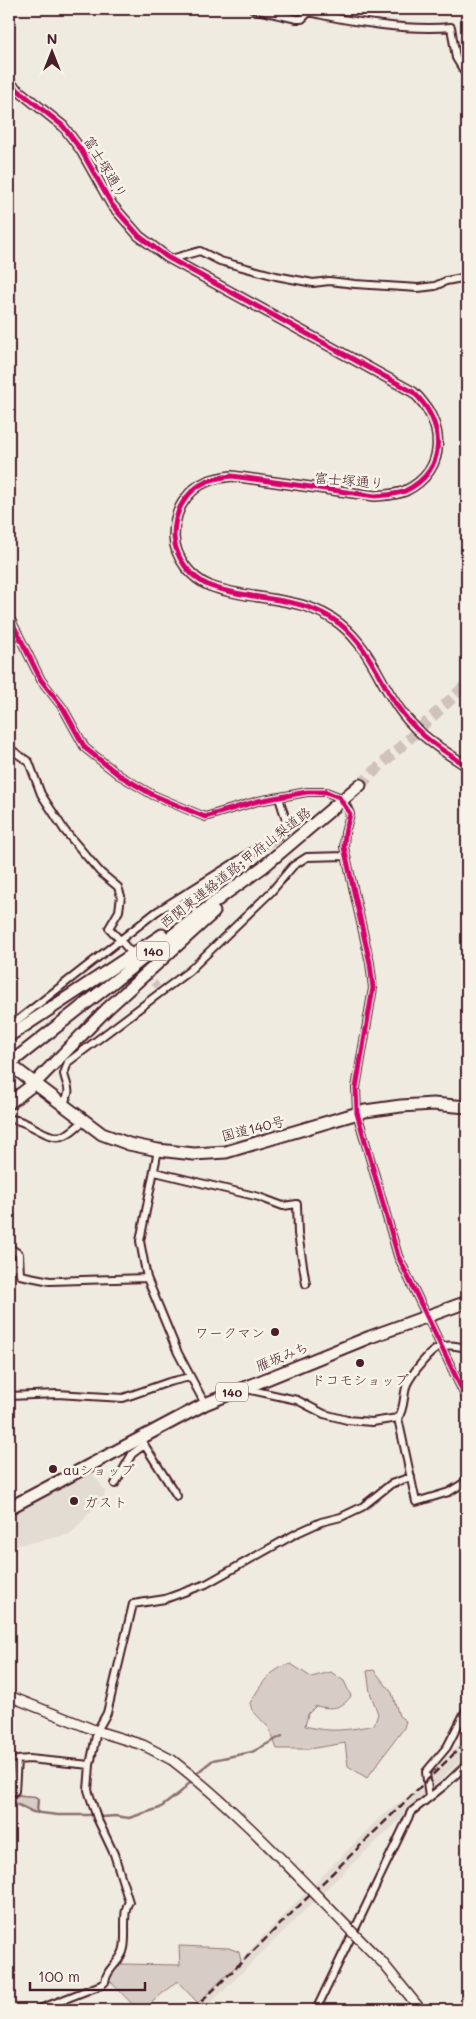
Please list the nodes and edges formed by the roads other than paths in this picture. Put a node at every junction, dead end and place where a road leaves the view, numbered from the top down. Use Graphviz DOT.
graph roads {
  1 [pos="253,9"];
  2 [pos="467,76"];
  3 [pos="9,83"];
  4 [pos="171,258"];
  5 [pos="467,277"];
  6 [pos="9,616"];
  7 [pos="9,748"];
  8 [pos="467,766"];
  9 [pos="360,785"];
  10 [pos="339,797"];
  11 [pos="279,798"];
  12 [pos="346,807"];
  13 [pos="346,856"];
  14 [pos="263,867"];
  15 [pos="225,894"];
  16 [pos="120,939"];
  17 [pos="129,950"];
  18 [pos="9,1027"];
  19 [pos="9,1036"];
  20 [pos="9,1064"];
  21 [pos="34,1084"];
  22 [pos="9,1103"];
  23 [pos="63,1105"];
  24 [pos="467,1107"];
  25 [pos="356,1113"];
  26 [pos="9,1119"];
  27 [pos="85,1121"];
  28 [pos="158,1150"];
  29 [pos="155,1172"];
  30 [pos="9,1247"];
  31 [pos="147,1278"];
  32 [pos="306,1284"];
  33 [pos="467,1302"];
  34 [pos="426,1316"];
  35 [pos="440,1347"];
  36 [pos="467,1349"];
  37 [pos="190,1378"];
  38 [pos="242,1388"];
  39 [pos="9,1396"];
  40 [pos="467,1400"];
  41 [pos="205,1404"];
  42 [pos="398,1418"];
  43 [pos="142,1442"];
  44 [pos="411,1477"];
  45 [pos="467,1481"];
  46 [pos="115,1484"];
  47 [pos="177,1496"];
  48 [pos="9,1508"];
  49 [pos="9,1696"];
  50 [pos="467,1708"];
  51 [pos="97,1731"];
  52 [pos="467,1764"];
  53 [pos="90,1765"];
  54 [pos="9,1792"];
  55 [pos="429,1798"];
  56 [pos="37,2010"];
  57 [pos="316,2010"];
  58 [pos="421,2010"];
  1 -- 2 [label="street"];
  3 -- 4 [label="street, 富士塚通り"];
  4 -- 5 [label="street"];
  4 -- 8 [label="street, 富士塚通り"];
  6 -- 11 [label="street"];
  7 -- 16 [label="street"];
  9 -- 14 [label="highway, 西関東連絡道路;甲府山梨道路 / 140"];
  10 -- 11 [label="street"];
  11 -- 16 [label="street"];
  12 -- 13 [label="street"];
  13 -- 23 [label="street"];
  13 -- 25 [label="street"];
  14 -- 15 [label="highway, 西関東連絡道路;甲府山梨道路 / 140"];
  14 -- 21 [label="highway"];
  15 -- 19 [label="highway"];
  15 -- 20 [label="highway, 西関東連絡道路;甲府山梨道路 / 140"];
  16 -- 17 [label="street"];
  16 -- 18 [label="street"];
  20 -- 21 [label="highway, 国道140号 / 140"];
  21 -- 22 [label="highway"];
  21 -- 23 [label="highway, 国道140号 / 140"];
  23 -- 27 [label="highway, 国道140号 / 140"];
  24 -- 25 [label="highway, 国道140号 / 140"];
  25 -- 28 [label="highway, 国道140号 / 140"];
  25 -- 34 [label="street"];
  26 -- 27 [label="street"];
  27 -- 28 [label="highway, 国道140号 / 140"];
  28 -- 29 [label="street"];
  29 -- 31 [label="street"];
  29 -- 32 [label="street"];
  30 -- 31 [label="street"];
  31 -- 37 [label="street"];
  33 -- 34 [label="highway, 雁坂みち / 140"];
  34 -- 35 [label="street"];
  34 -- 38 [label="highway, 雁坂みち / 140"];
  35 -- 36 [label="street"];
  35 -- 40 [label="street"];
  35 -- 42 [label="street"];
  37 -- 39 [label="street"];
  37 -- 41 [label="street"];
  38 -- 41 [label="highway, 雁坂みち / 140"];
  38 -- 42 [label="street"];
  41 -- 43 [label="highway, 雁坂みち / 140"];
  42 -- 44 [label="street"];
  43 -- 46 [label="street"];
  43 -- 47 [label="street"];
  43 -- 48 [label="highway, 雁坂みち / 140"];
  44 -- 45 [label="street"];
  44 -- 51 [label="street"];
  49 -- 51 [label="street"];
  50 -- 55 [label="street"];
  51 -- 53 [label="street"];
  51 -- 58 [label="street, bridge"];
  52 -- 55 [label="street"];
  53 -- 54 [label="street"];
  53 -- 56 [label="street"];
  55 -- 57 [label="street"];
}
